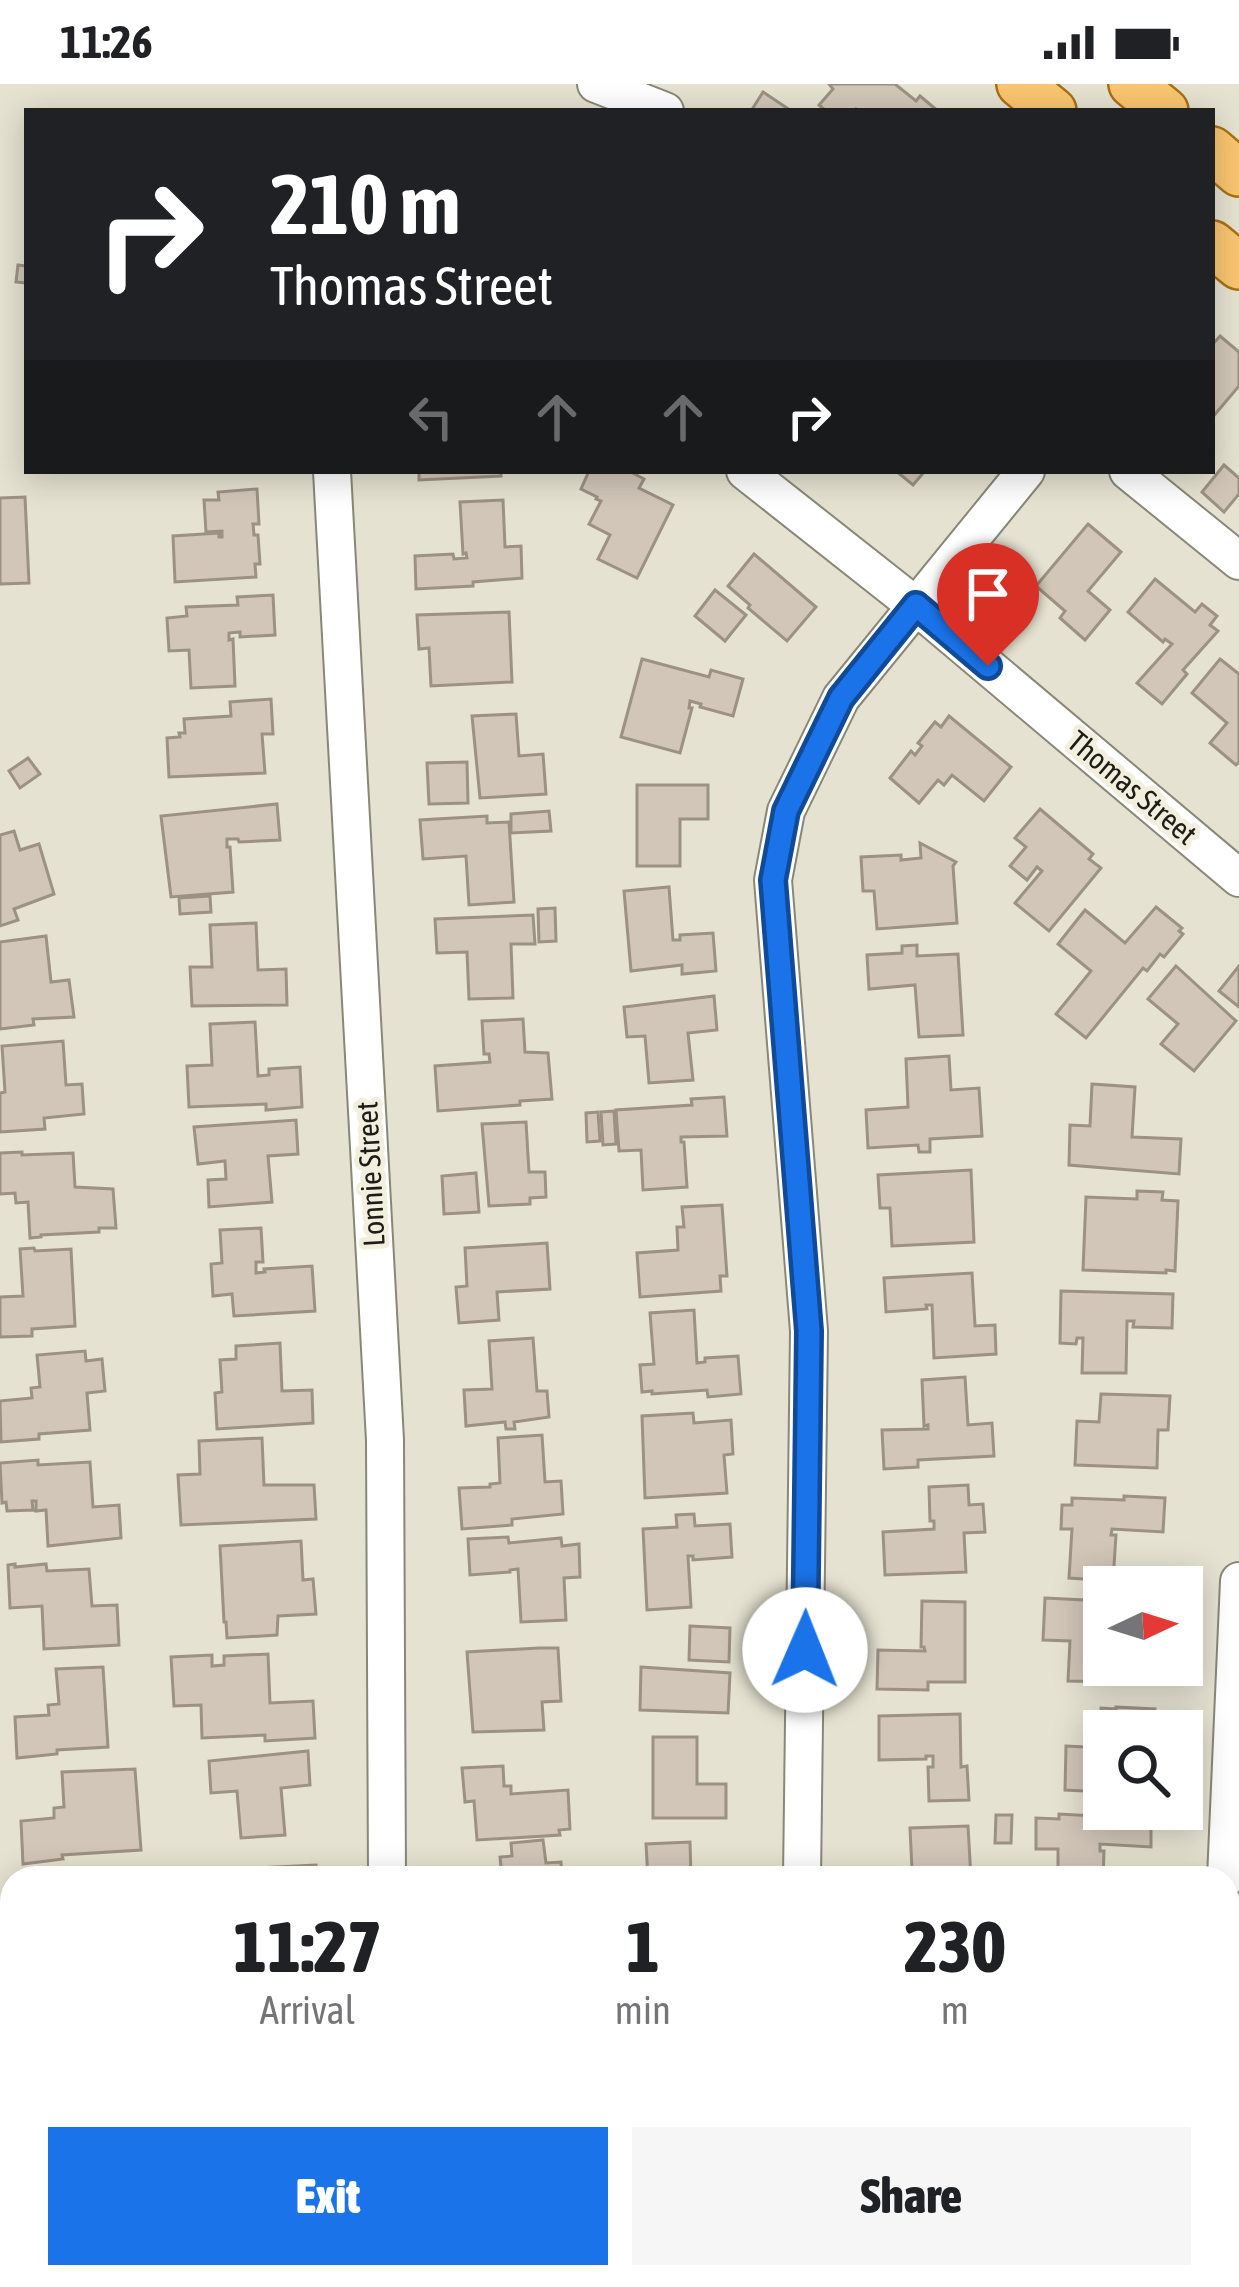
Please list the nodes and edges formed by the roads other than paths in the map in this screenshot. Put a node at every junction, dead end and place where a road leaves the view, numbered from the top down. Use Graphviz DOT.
graph roads {
  1 [pos="596,84"];
  2 [pos="1021,84"];
  3 [pos="1132,84"];
  4 [pos="657,108"];
  5 [pos="1049,108"];
  6 [pos="1161,108"];
  7 [pos="1215,152"];
  8 [pos="1239,172"];
  9 [pos="332,474"];
  10 [pos="749,474"];
  11 [pos="1024,474"];
  12 [pos="1132,474"];
  13 [pos="1239,562"];
  14 [pos="916,605"];
  15 [pos="1239,878"];
  16 [pos="1239,1582"];
  17 [pos="387,1866"];
  18 [pos="802,1866"];
  19 [pos="1227,1866"];
  1 -- 4 [label="street"];
  2 -- 5 [label="main road"];
  3 -- 6 [label="main road"];
  7 -- 8 [label="main road"];
  9 -- 17 [label="street, Lonnie Street"];
  10 -- 14 [label="street, Thomas Street"];
  11 -- 14 [label="street"];
  12 -- 13 [label="street"];
  14 -- 15 [label="street, Thomas Street"];
  14 -- 18 [label="street"];
  16 -- 19 [label="street"];
}
